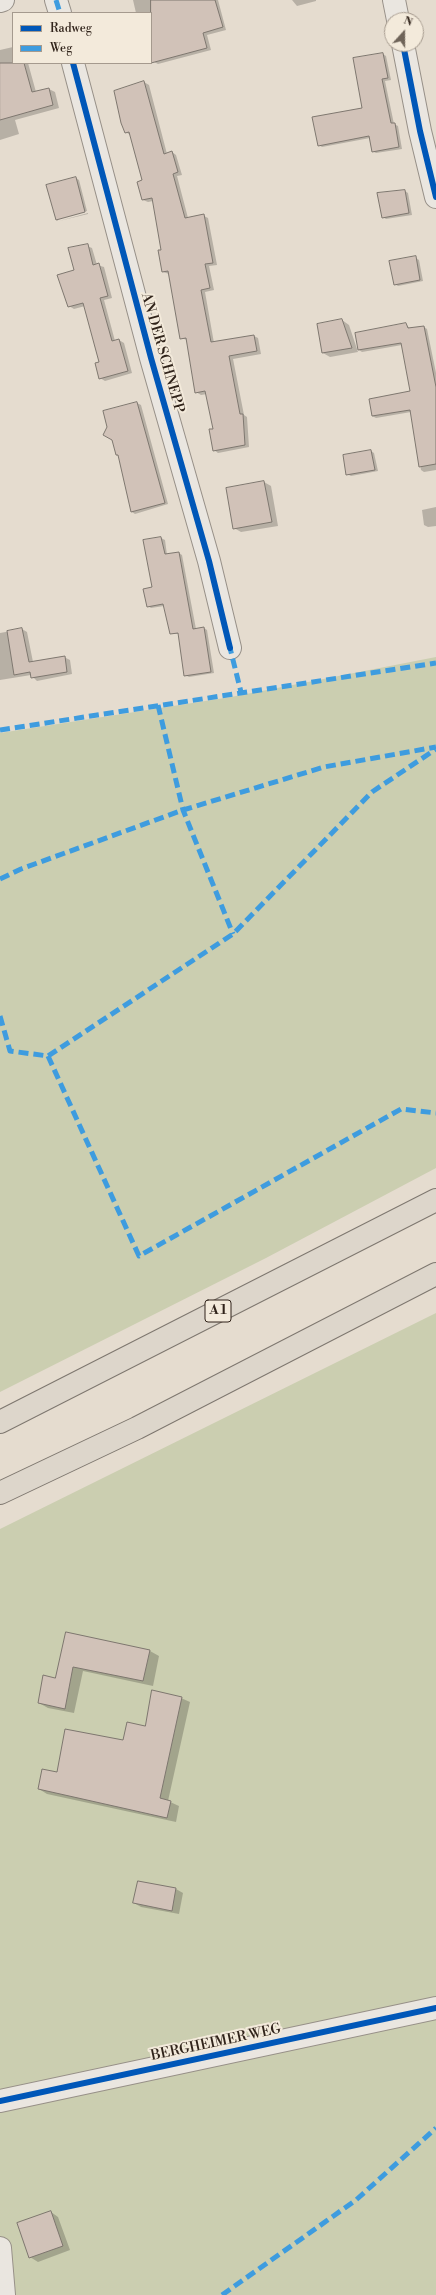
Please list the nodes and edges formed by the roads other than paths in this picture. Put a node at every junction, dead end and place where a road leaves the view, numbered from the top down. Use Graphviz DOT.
graph roads {
  1 [pos="56,0"];
  2 [pos="394,0"];
  3 [pos="60,12"];
  4 [pos="396,12"];
  5 [pos="405,52"];
  6 [pos="73,64"];
  7 [pos="436,197"];
  8 [pos="230,648"];
  9 [pos="436,1200"];
  10 [pos="436,1274"];
  11 [pos="0,1422"];
  12 [pos="0,1493"];
  13 [pos="436,2008"];
  14 [pos="0,2101"];
  15 [pos="0,2248"];
  16 [pos="4,2295"];
  1 -- 3 [label="street"];
  2 -- 4 [label="street"];
  5 -- 7 [label="street"];
  6 -- 8 [label="street, AN DER SCHNEPP"];
  9 -- 11 [label="highway, A 1"];
  10 -- 12 [label="highway"];
  13 -- 14 [label="street, BERGHEIMER WEG"];
  15 -- 16 [label="street"];
}
